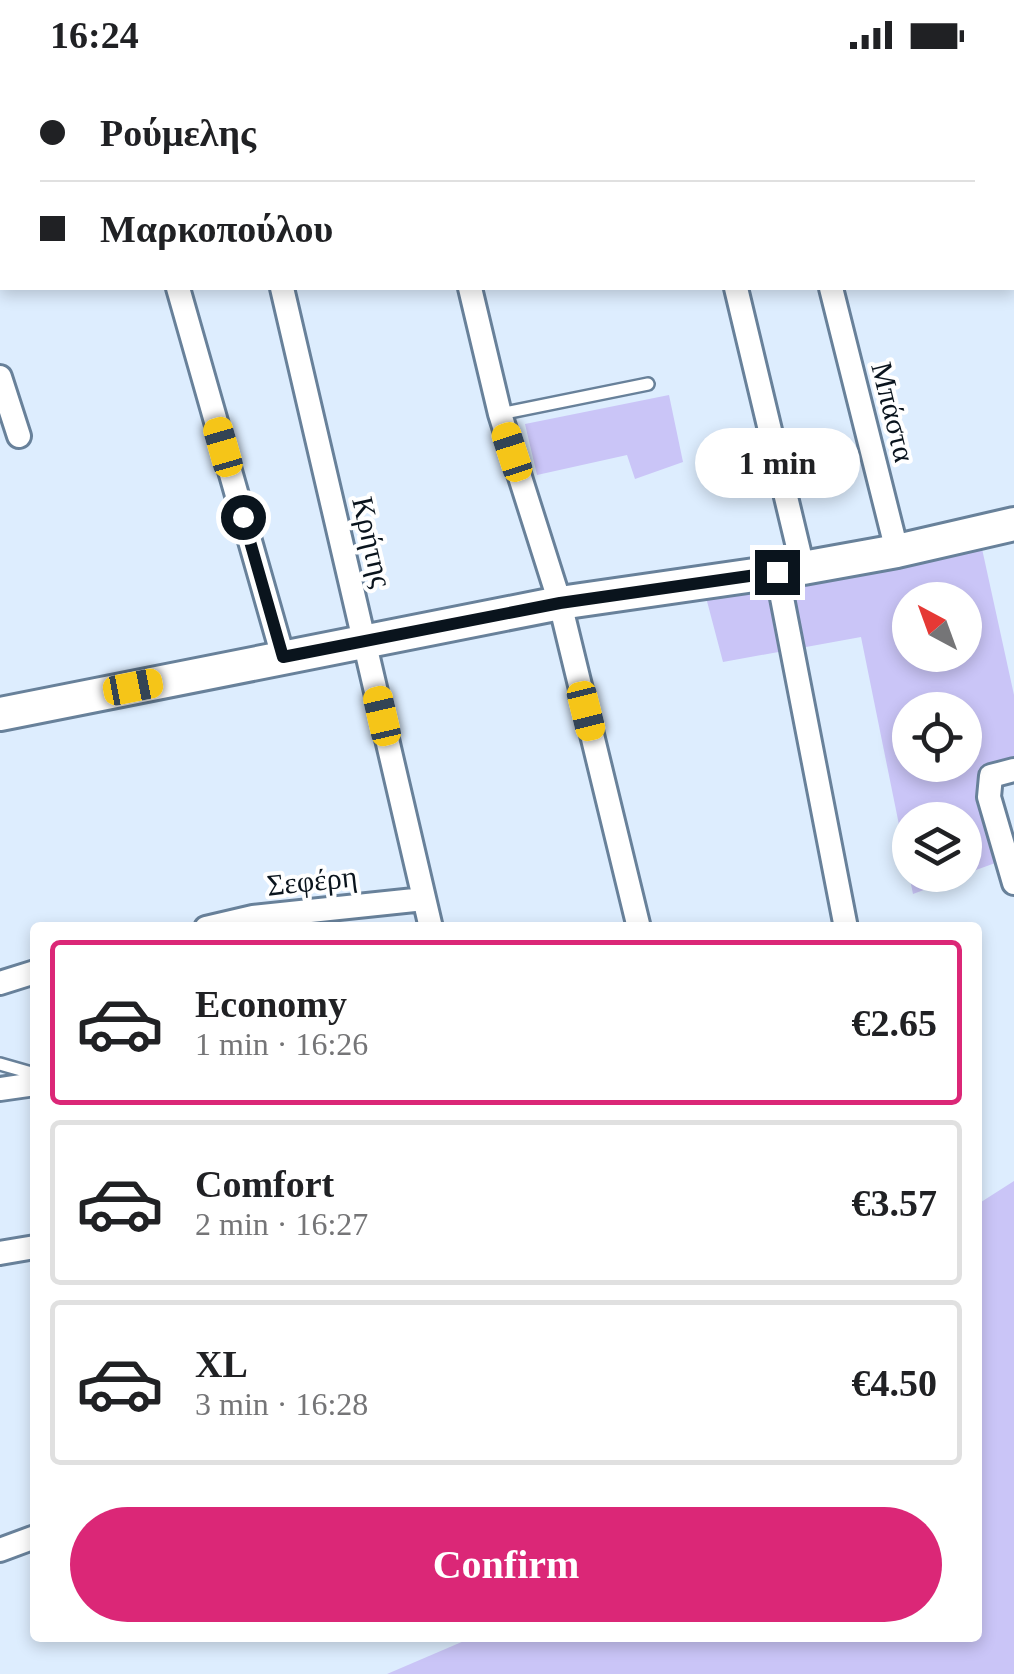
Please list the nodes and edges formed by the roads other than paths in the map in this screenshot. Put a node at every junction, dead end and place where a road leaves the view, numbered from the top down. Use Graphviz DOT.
graph roads {
  1 [pos="179,290"];
  2 [pos="282,290"];
  3 [pos="470,290"];
  4 [pos="736,290"];
  5 [pos="832,290"];
  6 [pos="0,378"];
  7 [pos="648,384"];
  8 [pos="500,414"];
  9 [pos="18,436"];
  10 [pos="1014,524"];
  11 [pos="897,551"];
  12 [pos="790,570"];
  13 [pos="560,603"];
  14 [pos="365,643"];
  15 [pos="283,657"];
  16 [pos="0,714"];
  17 [pos="1014,770"];
  18 [pos="1014,883"];
  19 [pos="424,899"];
  20 [pos="234,922"];
  21 [pos="430,922"];
  22 [pos="638,922"];
  23 [pos="845,922"];
  24 [pos="30,974"];
  25 [pos="0,984"];
  26 [pos="0,1064"];
  27 [pos="30,1073"];
  28 [pos="30,1085"];
  29 [pos="0,1089"];
  30 [pos="30,1247"];
  31 [pos="0,1252"];
  32 [pos="30,1539"];
  33 [pos="0,1550"];
  1 -- 15 [label="street"];
  2 -- 14 [label="street, Κρήτης"];
  3 -- 8 [label="street"];
  4 -- 12 [label="street"];
  5 -- 11 [label="street, Μπάστα"];
  6 -- 9 [label="street"];
  7 -- 8 [label="lane"];
  8 -- 13 [label="street"];
  10 -- 11 [label="street"];
  11 -- 12 [label="street"];
  12 -- 13 [label="street"];
  12 -- 23 [label="street"];
  13 -- 14 [label="street"];
  13 -- 22 [label="street"];
  14 -- 15 [label="street"];
  14 -- 19 [label="street, Κρήτης"];
  15 -- 16 [label="street"];
  17 -- 18 [label="street"];
  19 -- 20 [label="street, Σεφέρη"];
  19 -- 21 [label="street, Κρήτης"];
  24 -- 25 [label="street"];
  26 -- 27 [label="lane"];
  28 -- 29 [label="street"];
  30 -- 31 [label="street"];
  32 -- 33 [label="street"];
}
